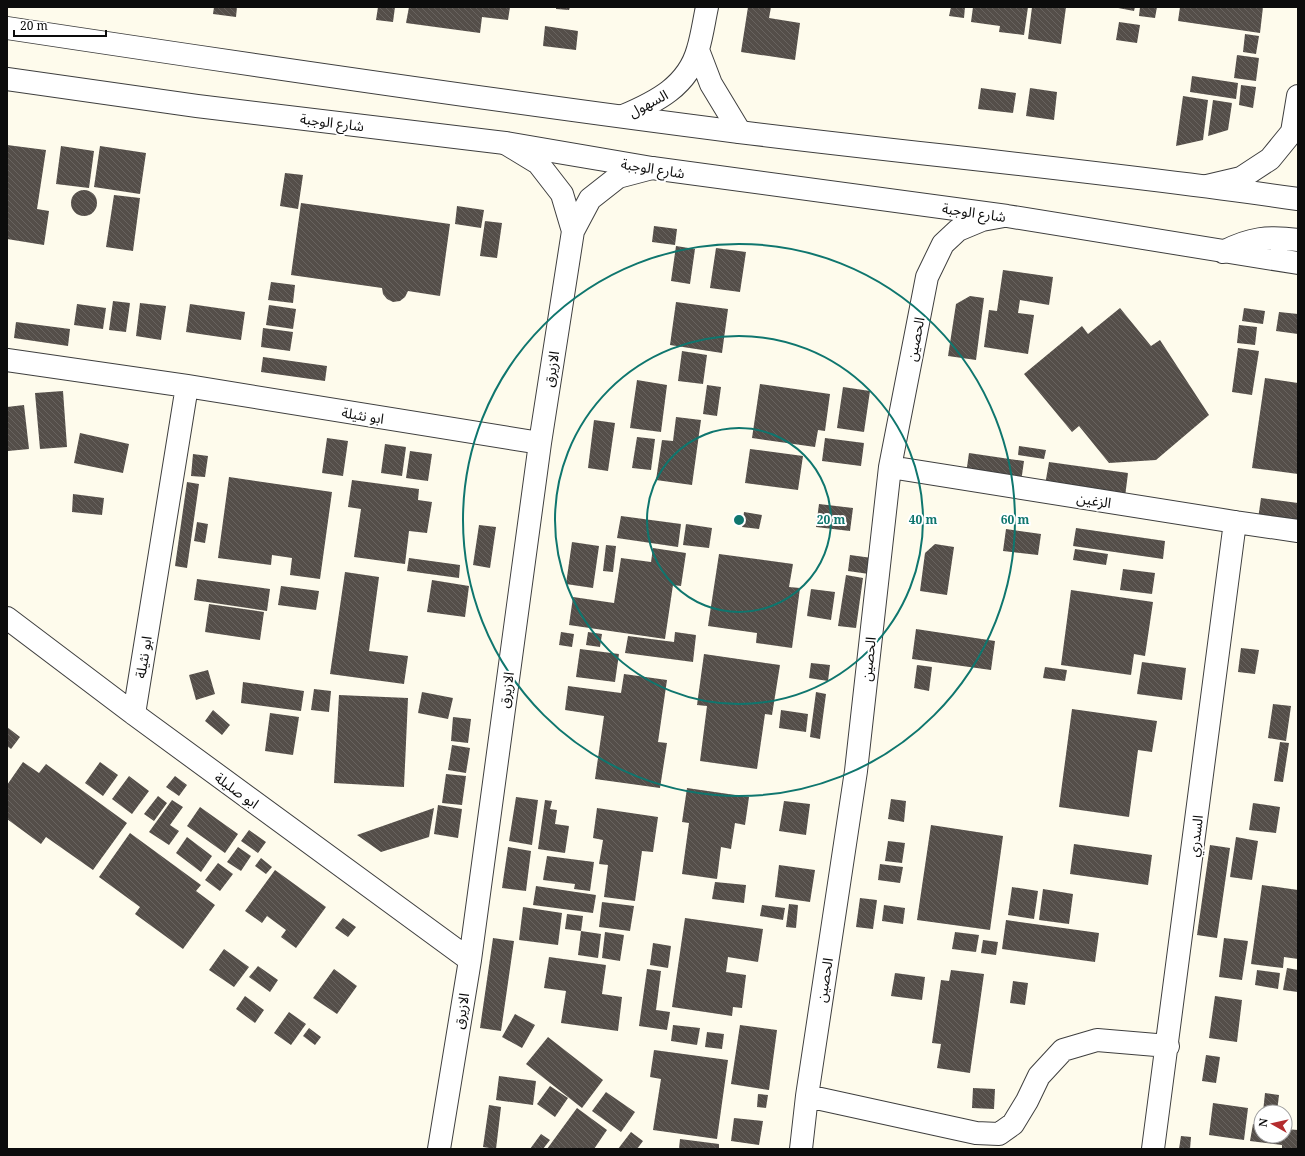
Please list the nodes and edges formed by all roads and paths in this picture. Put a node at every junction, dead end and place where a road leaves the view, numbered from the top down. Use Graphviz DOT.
graph roads {
  1 [pos="707,7"];
  2 [pos="7,28"];
  3 [pos="698,50"];
  4 [pos="7,79"];
  5 [pos="1298,96"];
  6 [pos="623,116"];
  7 [pos="740,132"];
  8 [pos="1295,138"];
  9 [pos="505,143"];
  10 [pos="652,168"];
  11 [pos="1207,186"];
  12 [pos="1298,199"];
  13 [pos="1007,216"];
  14 [pos="573,231"];
  15 [pos="1298,240"];
  16 [pos="1223,252"];
  17 [pos="1298,263"];
  18 [pos="7,360"];
  19 [pos="187,386"];
  20 [pos="540,443"];
  21 [pos="890,467"];
  22 [pos="1235,522"];
  23 [pos="1298,531"];
  24 [pos="7,618"];
  25 [pos="134,714"];
  26 [pos="470,960"];
  27 [pos="1168,1046"];
  28 [pos="807,1096"];
  29 [pos="439,1149"];
  30 [pos="801,1149"];
  31 [pos="1153,1149"];
  1 -- 3 [label="street, السهول"];
  2 -- 6 [label="street"];
  3 -- 6 [label="street, السهول"];
  3 -- 7 [label="street"];
  4 -- 9 [label="street, شارع الوجبة"];
  5 -- 8 [label="street"];
  6 -- 7 [label="street"];
  7 -- 11 [label="street"];
  8 -- 11 [label="street"];
  9 -- 10 [label="street, شارع الوجبة"];
  9 -- 14 [label="street, الازيرق"];
  10 -- 13 [label="street, شارع الوجبة"];
  10 -- 14 [label="street, الازيرق"];
  11 -- 12 [label="street"];
  13 -- 16 [label="street, شارع الوجبة"];
  13 -- 21 [label="street, الحصين"];
  14 -- 20 [label="street, الازيرق"];
  15 -- 16 [label="street"];
  16 -- 17 [label="street, شارع الوجبة"];
  18 -- 19 [label="street, ابو نثيلة"];
  19 -- 20 [label="street, ابو نثيلة"];
  19 -- 25 [label="street, ابو نثيلة"];
  20 -- 26 [label="street, الازيرق"];
  21 -- 22 [label="street, الزغين"];
  21 -- 28 [label="street, الحصين"];
  22 -- 23 [label="street, الزغين"];
  22 -- 27 [label="street, السدري"];
  24 -- 25 [label="street, ابو صليلة"];
  25 -- 26 [label="street, ابو صليلة"];
  26 -- 29 [label="street, الازيرق"];
  27 -- 28 [label="street"];
  27 -- 31 [label="street, السدري"];
  28 -- 30 [label="street, الحصين"];
}
